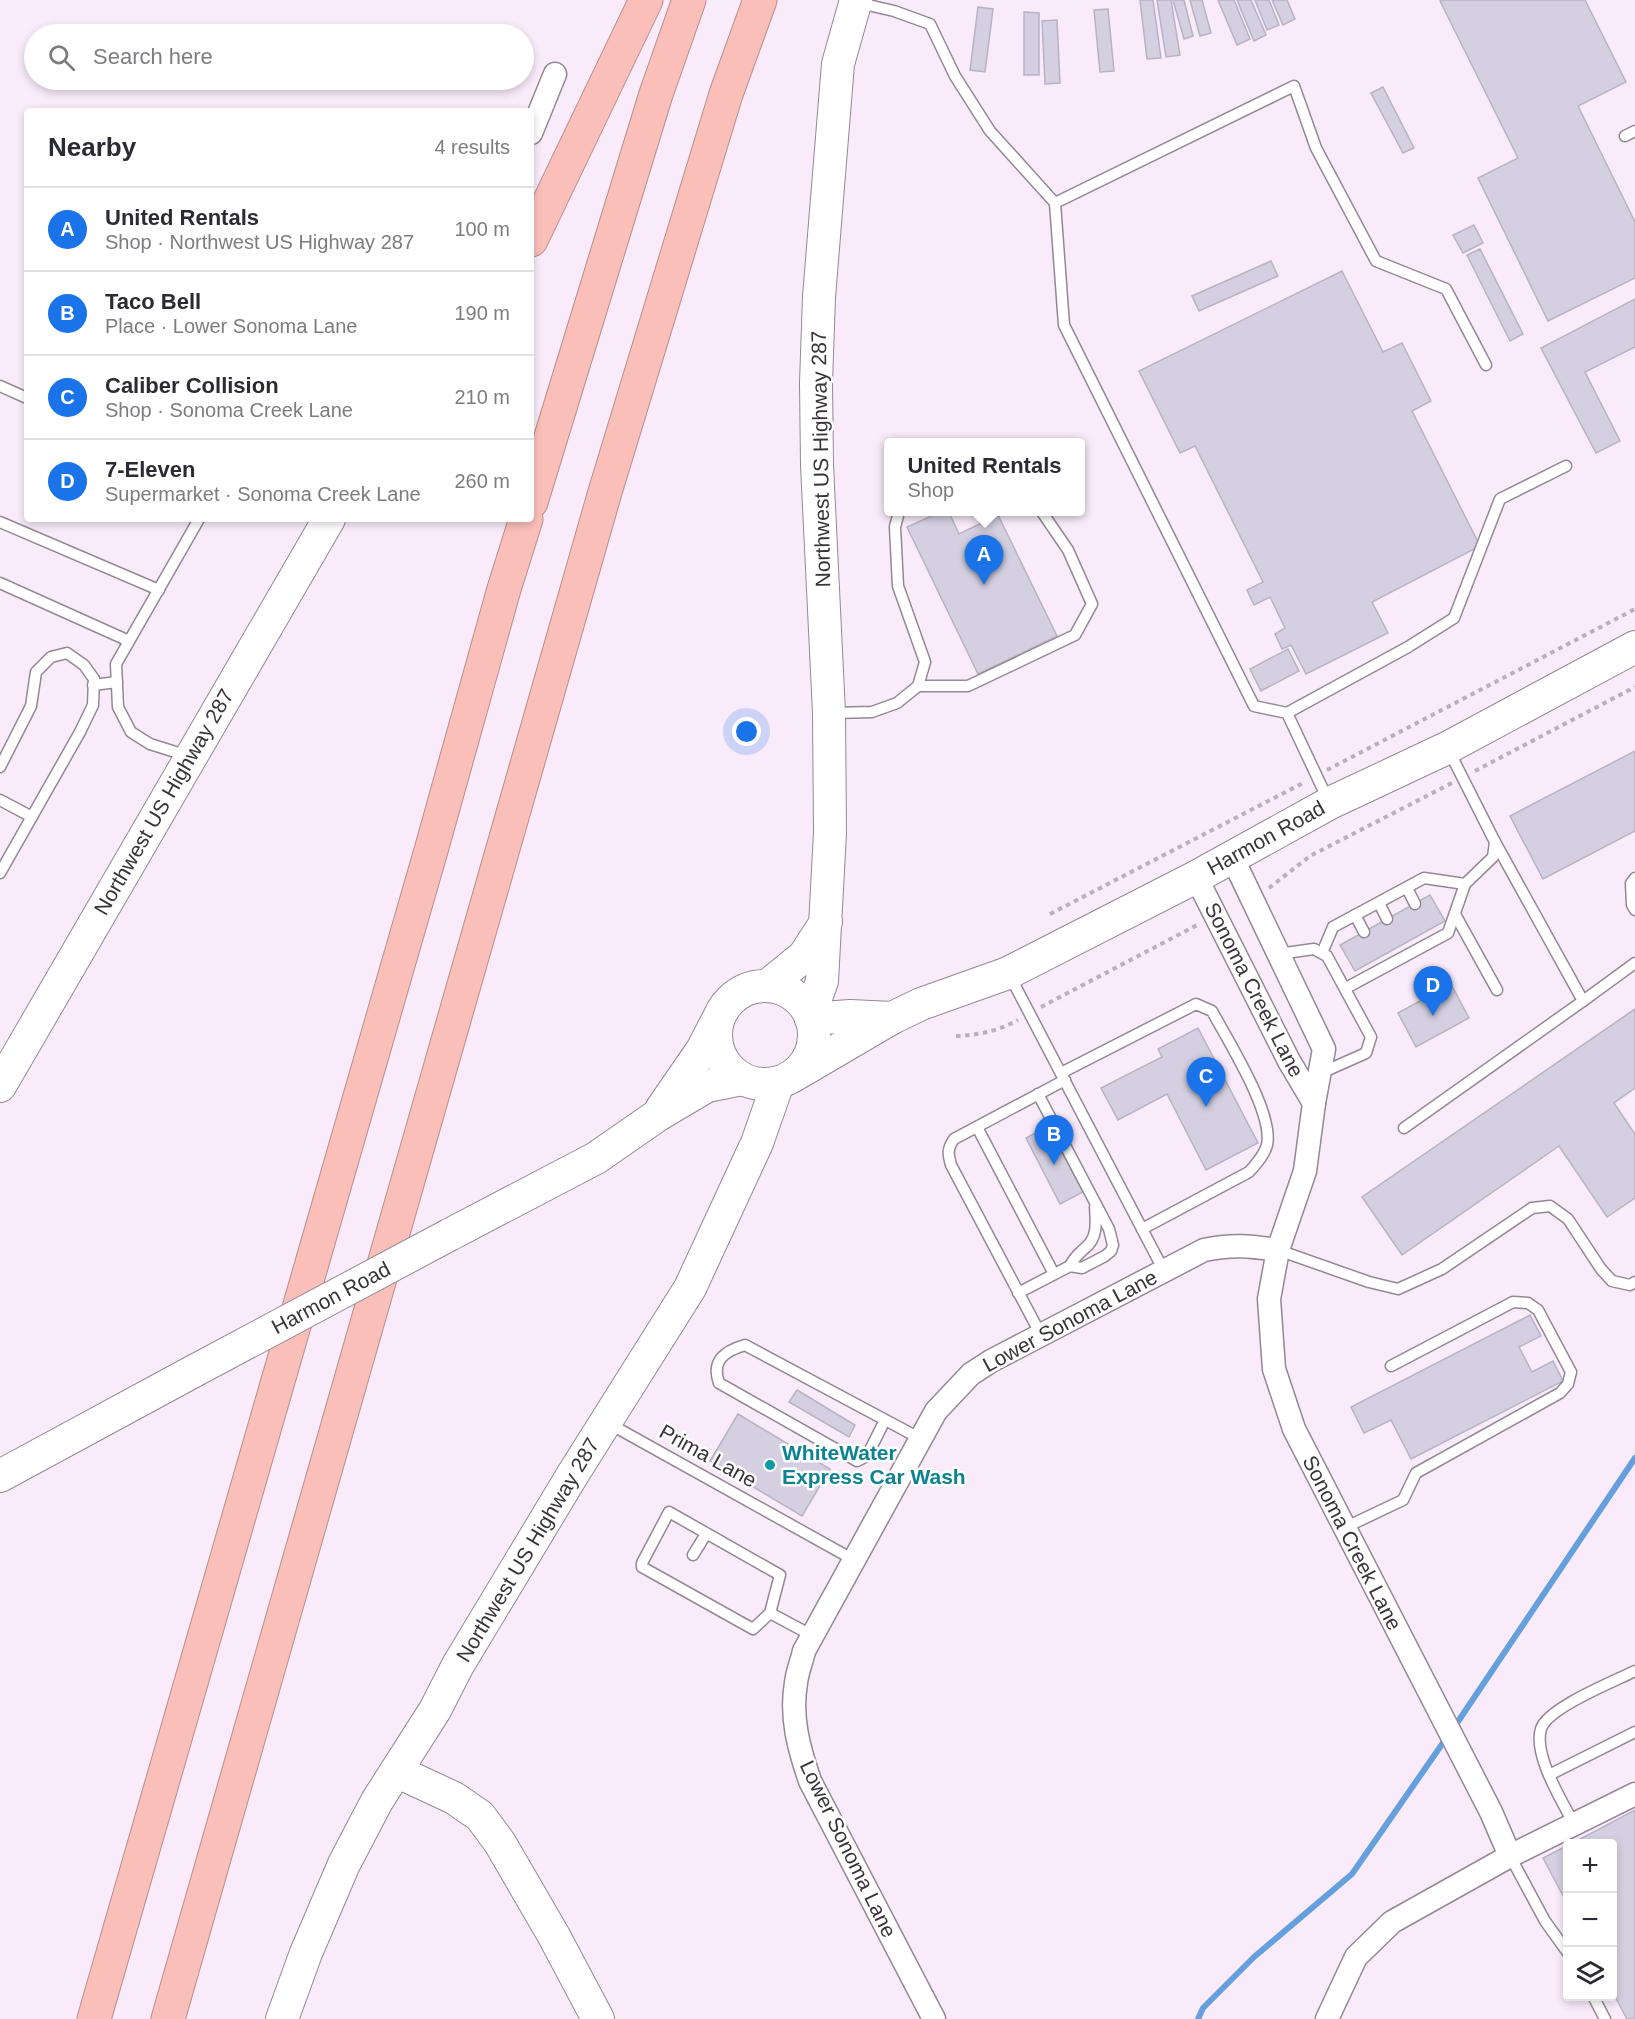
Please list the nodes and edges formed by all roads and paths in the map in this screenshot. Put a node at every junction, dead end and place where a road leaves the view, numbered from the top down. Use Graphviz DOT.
graph roads {
  1 [pos="646,0"];
  2 [pos="689,0"];
  3 [pos="760,0"];
  4 [pos="855,1"];
  5 [pos="555,74"];
  6 [pos="534,126"];
  7 [pos="1055,202"];
  8 [pos="534,234"];
  9 [pos="1486,365"];
  10 [pos="0,386"];
  11 [pos="24,397"];
  12 [pos="1566,466"];
  13 [pos="534,492"];
  14 [pos="898,516"];
  15 [pos="1045,516"];
  16 [pos="0,522"];
  17 [pos="197,522"];
  18 [pos="327,522"];
  19 [pos="525,522"];
  20 [pos="0,583"];
  21 [pos="159,590"];
  22 [pos="1635,609"];
  23 [pos="129,641"];
  24 [pos="1635,647"];
  25 [pos="117,682"];
  26 [pos="93,685"];
  27 [pos="918,686"];
  28 [pos="1635,687"];
  29 [pos="829,713"];
  30 [pos="1287,713"];
  31 [pos="1447,748"];
  32 [pos="191,757"];
  33 [pos="0,767"];
  34 [pos="1317,775"];
  35 [pos="1461,778"];
  36 [pos="0,800"];
  37 [pos="1330,803"];
  38 [pos="32,817"];
  39 [pos="1495,842"];
  40 [pos="1232,857"];
  41 [pos="0,873"];
  42 [pos="1196,877"];
  43 [pos="1635,878"];
  44 [pos="1465,884"];
  45 [pos="1407,888"];
  46 [pos="1251,897"];
  47 [pos="1379,903"];
  48 [pos="1415,904"];
  49 [pos="1635,910"];
  50 [pos="1050,915"];
  51 [pos="1355,915"];
  52 [pos="1215,916"];
  53 [pos="1456,916"];
  54 [pos="1387,919"];
  55 [pos="827,921"];
  56 [pos="1429,930"];
  57 [pos="1364,932"];
  58 [pos="1434,941"];
  59 [pos="1322,953"];
  60 [pos="1278,954"];
  61 [pos="1635,963"];
  62 [pos="1008,973"];
  63 [pos="767,986"];
  64 [pos="1346,988"];
  65 [pos="1497,990"];
  66 [pos="1583,1000"];
  67 [pos="723,1010"];
  68 [pos="1030,1013"];
  69 [pos="810,1017"];
  70 [pos="892,1018"];
  71 [pos="956,1036"];
  72 [pos="1319,1074"];
  73 [pos="1063,1076"];
  74 [pos="742,1079"];
  75 [pos="785,1080"];
  76 [pos="0,1086"];
  77 [pos="1038,1094"];
  78 [pos="1314,1103"];
  79 [pos="658,1115"];
  80 [pos="977,1126"];
  81 [pos="1404,1128"];
  82 [pos="1094,1201"];
  83 [pos="1142,1229"];
  84 [pos="1278,1250"];
  85 [pos="1070,1266"];
  86 [pos="1164,1271"];
  87 [pos="1054,1274"];
  88 [pos="1635,1282"];
  89 [pos="1018,1293"];
  90 [pos="1041,1335"];
  91 [pos="1391,1366"];
  92 [pos="885,1420"];
  93 [pos="606,1421"];
  94 [pos="921,1439"];
  95 [pos="0,1476"];
  96 [pos="1344,1528"];
  97 [pos="706,1533"];
  98 [pos="693,1555"];
  99 [pos="854,1560"];
  100 [pos="682,1574"];
  101 [pos="676,1586"];
  102 [pos="770,1613"];
  103 [pos="813,1636"];
  104 [pos="1635,1671"];
  105 [pos="1635,1732"];
  106 [pos="396,1771"];
  107 [pos="1549,1774"];
  108 [pos="1635,1794"];
  109 [pos="1574,1824"];
  110 [pos="1510,1856"];
  111 [pos="1564,1947"];
  112 [pos="1596,2001"];
  113 [pos="94,2019"];
  114 [pos="168,2019"];
  115 [pos="282,2019"];
  116 [pos="598,2019"];
  117 [pos="934,2019"];
  118 [pos="1327,2019"];
  119 [pos="1605,2019"];
  1 -- 8 [label="highway"];
  2 -- 13 [label="highway"];
  3 -- 114 [label="highway"];
  4 -- 7 [label="lane"];
  4 -- 29 [label="main road, Northwest US Highway 287"];
  5 -- 6 [label="street"];
  7 -- 9 [label="lane"];
  7 -- 30 [label="lane"];
  10 -- 11 [label="lane"];
  12 -- 30 [label="lane"];
  14 -- 27 [label="lane"];
  15 -- 27 [label="lane"];
  16 -- 21 [label="lane"];
  17 -- 21 [label="lane"];
  18 -- 32 [label="main road, Northwest US Highway 287"];
  19 -- 113 [label="highway"];
  20 -- 23 [label="lane"];
  21 -- 23 [label="lane"];
  22 -- 34 [label="path"];
  23 -- 25 [label="lane"];
  24 -- 31 [label="main road, Harmon Road"];
  25 -- 26 [label="lane"];
  25 -- 32 [label="lane"];
  26 -- 33 [label="lane"];
  26 -- 38 [label="lane"];
  27 -- 29 [label="lane"];
  28 -- 35 [label="path"];
  29 -- 55 [label="main road, Northwest US Highway 287"];
  30 -- 34 [label="lane"];
  31 -- 35 [label="lane"];
  31 -- 37 [label="main road, Harmon Road"];
  32 -- 76 [label="main road, Northwest US Highway 287"];
  34 -- 37 [label="lane"];
  34 -- 50 [label="path"];
  35 -- 39 [label="lane"];
  35 -- 46 [label="path"];
  36 -- 38 [label="lane"];
  37 -- 40 [label="main road, Harmon Road"];
  38 -- 41 [label="lane"];
  39 -- 44 [label="lane"];
  39 -- 66 [label="lane"];
  40 -- 42 [label="main road, Harmon Road"];
  40 -- 46 [label="street, Sonoma Creek Lane"];
  42 -- 52 [label="street, Sonoma Creek Lane"];
  42 -- 62 [label="main road, Harmon Road"];
  43 -- 49 [label="lane"];
  44 -- 45 [label="lane"];
  44 -- 53 [label="lane"];
  45 -- 47 [label="lane"];
  45 -- 48 [label="lane"];
  46 -- 60 [label="street, Sonoma Creek Lane"];
  47 -- 51 [label="lane"];
  47 -- 54 [label="lane"];
  51 -- 57 [label="lane"];
  51 -- 59 [label="lane"];
  52 -- 68 [label="path"];
  52 -- 78 [label="street, Sonoma Creek Lane"];
  53 -- 58 [label="lane"];
  53 -- 65 [label="lane"];
  55 -- 63 [label="main road"];
  55 -- 69 [label="main road, Northwest US Highway 287"];
  56 -- 58 [label="lane"];
  58 -- 64 [label="lane"];
  59 -- 60 [label="lane"];
  59 -- 64 [label="lane"];
  60 -- 72 [label="street, Sonoma Creek Lane"];
  61 -- 66 [label="lane"];
  62 -- 68 [label="lane"];
  62 -- 70 [label="main road, Harmon Road"];
  63 -- 67 [label="main road"];
  63 -- 69 [label="main road"];
  64 -- 72 [label="lane"];
  66 -- 81 [label="lane"];
  67 -- 74 [label="main road"];
  67 -- 79 [label="main road, Harmon Road"];
  68 -- 71 [label="path"];
  68 -- 73 [label="lane"];
  69 -- 70 [label="main road, Harmon Road"];
  69 -- 75 [label="main road"];
  70 -- 75 [label="main road, Harmon Road"];
  72 -- 78 [label="street, Sonoma Creek Lane"];
  73 -- 77 [label="lane"];
  73 -- 83 [label="lane"];
  73 -- 83 [label="lane"];
  74 -- 75 [label="main road"];
  74 -- 79 [label="main road, Harmon Road"];
  75 -- 93 [label="main road, Northwest US Highway 287"];
  77 -- 80 [label="lane"];
  77 -- 82 [label="lane"];
  78 -- 84 [label="street, Sonoma Creek Lane"];
  79 -- 95 [label="main road, Harmon Road, bridge"];
  80 -- 87 [label="lane"];
  80 -- 89 [label="lane"];
  82 -- 85 [label="lane"];
  82 -- 85 [label="lane"];
  83 -- 86 [label="lane"];
  84 -- 86 [label="street, Lower Sonoma Lane"];
  84 -- 88 [label="lane"];
  84 -- 96 [label="street, Sonoma Creek Lane"];
  85 -- 87 [label="lane"];
  86 -- 90 [label="street, Lower Sonoma Lane"];
  87 -- 89 [label="lane"];
  89 -- 90 [label="lane"];
  90 -- 94 [label="street, Lower Sonoma Lane"];
  91 -- 96 [label="lane"];
  92 -- 92 [label="lane"];
  92 -- 94 [label="lane"];
  93 -- 99 [label="lane, Prima Lane"];
  93 -- 106 [label="main road, Northwest US Highway 287"];
  94 -- 99 [label="street, Lower Sonoma Lane"];
  96 -- 110 [label="street, Sonoma Creek Lane"];
  97 -- 98 [label="lane"];
  97 -- 101 [label="lane"];
  97 -- 102 [label="lane"];
  99 -- 103 [label="street, Lower Sonoma Lane"];
  100 -- 101 [label="lane"];
  101 -- 102 [label="lane"];
  102 -- 103 [label="lane"];
  103 -- 117 [label="street, Lower Sonoma Lane"];
  104 -- 107 [label="lane"];
  105 -- 107 [label="lane"];
  106 -- 115 [label="main road, Northwest US Highway 287"];
  106 -- 116 [label="main road"];
  107 -- 109 [label="lane"];
  108 -- 109 [label="street"];
  109 -- 110 [label="street"];
  110 -- 111 [label="lane, Sonoma Creek Lane"];
  110 -- 118 [label="street"];
  112 -- 119 [label="lane"];
}
